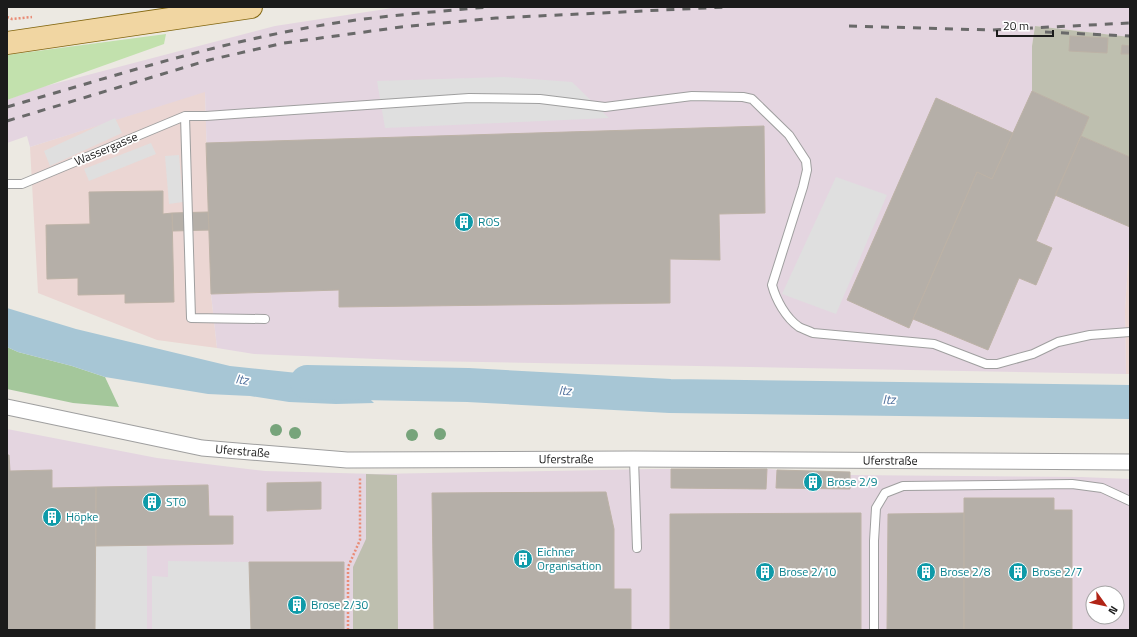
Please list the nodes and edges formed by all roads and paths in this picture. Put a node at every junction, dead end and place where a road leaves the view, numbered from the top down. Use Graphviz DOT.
graph roads {
  1 [pos="251,7"];
  2 [pos="7,17"];
  3 [pos="17,18"];
  4 [pos="7,43"];
  5 [pos="185,116"];
  6 [pos="7,184"];
  7 [pos="265,318"];
  8 [pos="1130,332"];
  9 [pos="7,407"];
  10 [pos="634,458"];
  11 [pos="359,460"];
  12 [pos="1130,462"];
  13 [pos="1130,501"];
  14 [pos="637,548"];
  15 [pos="348,630"];
  16 [pos="874,630"];
  1 -- 4 [label="main road"];
  2 -- 3 [label="path"];
  5 -- 6 [label="lane, Wassergasse"];
  5 -- 7 [label="lane"];
  5 -- 8 [label="lane, Wassergasse"];
  9 -- 11 [label="street, Uferstraße"];
  10 -- 11 [label="street, Uferstraße"];
  10 -- 12 [label="street, Uferstraße"];
  10 -- 14 [label="lane"];
  11 -- 15 [label="path"];
  13 -- 16 [label="lane"];
}
